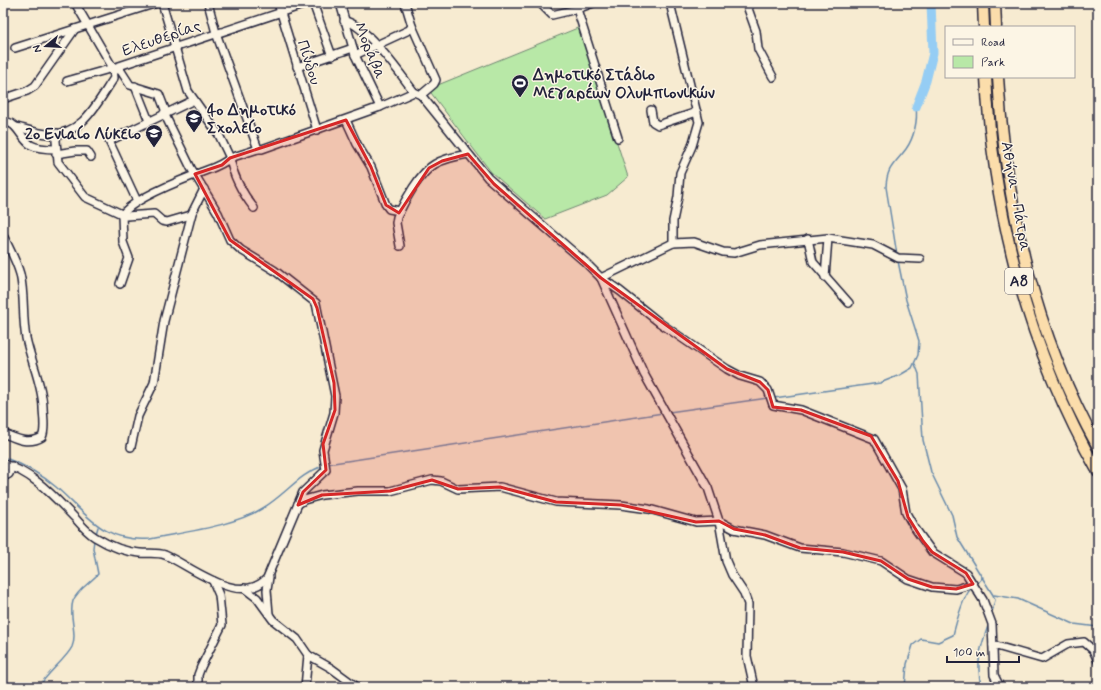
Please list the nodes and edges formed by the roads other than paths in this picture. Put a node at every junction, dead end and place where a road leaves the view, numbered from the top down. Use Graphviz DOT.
graph roads {
  1 [pos="75,3"];
  2 [pos="157,3"];
  3 [pos="162,3"];
  4 [pos="208,3"];
  5 [pos="278,3"];
  6 [pos="309,3"];
  7 [pos="313,3"];
  8 [pos="340,3"];
  9 [pos="405,3"];
  10 [pos="540,3"];
  11 [pos="593,3"];
  12 [pos="670,3"];
  13 [pos="746,3"];
  14 [pos="983,3"];
  15 [pos="995,3"];
  16 [pos="577,9"];
  17 [pos="280,12"];
  18 [pos="344,21"];
  19 [pos="87,25"];
  20 [pos="412,26"];
  21 [pos="984,26"];
  22 [pos="996,26"];
  23 [pos="76,29"];
  24 [pos="216,33"];
  25 [pos="376,45"];
  26 [pos="175,46"];
  27 [pos="16,48"];
  28 [pos="354,52"];
  29 [pos="332,56"];
  30 [pos="297,67"];
  31 [pos="113,68"];
  32 [pos="773,77"];
  33 [pos="986,78"];
  34 [pos="998,78"];
  35 [pos="67,81"];
  36 [pos="135,86"];
  37 [pos="418,94"];
  38 [pos="3,99"];
  39 [pos="194,100"];
  40 [pos="380,107"];
  41 [pos="651,110"];
  42 [pos="165,112"];
  43 [pos="697,112"];
  44 [pos="346,120"];
  45 [pos="3,121"];
  46 [pos="149,121"];
  47 [pos="16,127"];
  48 [pos="317,130"];
  49 [pos="57,133"];
  50 [pos="618,138"];
  51 [pos="260,149"];
  52 [pos="56,151"];
  53 [pos="468,154"];
  54 [pos="91,157"];
  55 [pos="230,158"];
  56 [pos="195,174"];
  57 [pos="204,189"];
  58 [pos="137,201"];
  59 [pos="254,208"];
  60 [pos="400,211"];
  61 [pos="122,215"];
  62 [pos="191,216"];
  63 [pos="3,235"];
  64 [pos="828,238"];
  65 [pos="808,239"];
  66 [pos="673,243"];
  67 [pos="400,246"];
  68 [pos="920,259"];
  69 [pos="826,277"];
  70 [pos="600,278"];
  71 [pos="120,284"];
  72 [pos="849,303"];
  73 [pos="3,433"];
  74 [pos="131,447"];
  75 [pos="1098,447"];
  76 [pos="3,464"];
  77 [pos="12,466"];
  78 [pos="1098,472"];
  79 [pos="3,477"];
  80 [pos="298,504"];
  81 [pos="719,521"];
  82 [pos="270,574"];
  83 [pos="213,581"];
  84 [pos="973,584"];
  85 [pos="244,588"];
  86 [pos="270,616"];
  87 [pos="993,645"];
  88 [pos="308,655"];
  89 [pos="1098,661"];
  90 [pos="198,687"];
  91 [pos="305,687"];
  92 [pos="357,687"];
  93 [pos="754,687"];
  94 [pos="1000,687"];
  1 -- 19 [label="street"];
  2 -- 19 [label="street"];
  3 -- 26 [label="street"];
  4 -- 24 [label="street"];
  5 -- 17 [label="street, Πίνδου"];
  6 -- 17 [label="street, Ελευθερίας"];
  7 -- 29 [label="street"];
  8 -- 18 [label="street, Μοράβα"];
  9 -- 20 [label="street"];
  10 -- 16 [label="street"];
  11 -- 16 [label="street"];
  12 -- 43 [label="street"];
  13 -- 32 [label="street"];
  14 -- 21 [label="highway"];
  15 -- 22 [label="highway"];
  16 -- 50 [label="street"];
  17 -- 24 [label="street, Ελευθερίας"];
  17 -- 30 [label="street, Πίνδου"];
  18 -- 25 [label="street"];
  18 -- 28 [label="street, Μοράβα"];
  19 -- 23 [label="street"];
  19 -- 31 [label="street"];
  20 -- 25 [label="street"];
  20 -- 37 [label="street"];
  23 -- 27 [label="street"];
  23 -- 38 [label="street"];
  24 -- 26 [label="street, Ελευθερίας"];
  24 -- 51 [label="street"];
  25 -- 28 [label="street"];
  25 -- 37 [label="street"];
  26 -- 31 [label="street, Ελευθερίας"];
  26 -- 39 [label="street"];
  28 -- 29 [label="street"];
  28 -- 40 [label="street, Μοράβα"];
  29 -- 30 [label="street"];
  30 -- 48 [label="street, Πίνδου"];
  31 -- 35 [label="street, Ελευθερίας"];
  31 -- 36 [label="street"];
  31 -- 49 [label="street"];
  33 -- 78 [label="highway, Αθήνα - Πάτρα / Α8"];
  34 -- 75 [label="highway, Αθήνα - Πάτρα / Α8"];
  36 -- 42 [label="street"];
  36 -- 46 [label="street"];
  37 -- 40 [label="street"];
  37 -- 53 [label="street"];
  39 -- 42 [label="street"];
  39 -- 55 [label="street"];
  40 -- 44 [label="street"];
  41 -- 43 [label="street"];
  42 -- 46 [label="street"];
  42 -- 56 [label="street"];
  43 -- 66 [label="street"];
  44 -- 48 [label="street"];
  44 -- 60 [label="street"];
  45 -- 47 [label="street"];
  46 -- 58 [label="street"];
  47 -- 49 [label="street"];
  47 -- 52 [label="street"];
  48 -- 51 [label="street"];
  49 -- 52 [label="street"];
  51 -- 55 [label="street"];
  52 -- 54 [label="street"];
  52 -- 61 [label="street"];
  53 -- 60 [label="street"];
  53 -- 70 [label="street"];
  55 -- 56 [label="street"];
  55 -- 59 [label="street"];
  56 -- 57 [label="street"];
  56 -- 58 [label="street"];
  57 -- 62 [label="street"];
  57 -- 80 [label="street"];
  58 -- 61 [label="street"];
  60 -- 67 [label="street"];
  61 -- 62 [label="street"];
  61 -- 71 [label="street"];
  62 -- 74 [label="street"];
  63 -- 73 [label="street"];
  64 -- 65 [label="street"];
  64 -- 68 [label="street"];
  64 -- 69 [label="street"];
  65 -- 66 [label="street"];
  65 -- 69 [label="street"];
  66 -- 70 [label="street"];
  69 -- 72 [label="street"];
  70 -- 81 [label="street"];
  70 -- 84 [label="street"];
  76 -- 77 [label="street"];
  77 -- 79 [label="street"];
  77 -- 83 [label="street"];
  80 -- 81 [label="street"];
  80 -- 82 [label="street"];
  81 -- 84 [label="street"];
  81 -- 93 [label="street"];
  82 -- 85 [label="street"];
  82 -- 86 [label="street"];
  83 -- 85 [label="street"];
  83 -- 90 [label="street"];
  84 -- 87 [label="street"];
  85 -- 86 [label="street"];
  86 -- 88 [label="street"];
  87 -- 89 [label="street"];
  87 -- 94 [label="street"];
  88 -- 91 [label="street"];
  88 -- 92 [label="street"];
}
